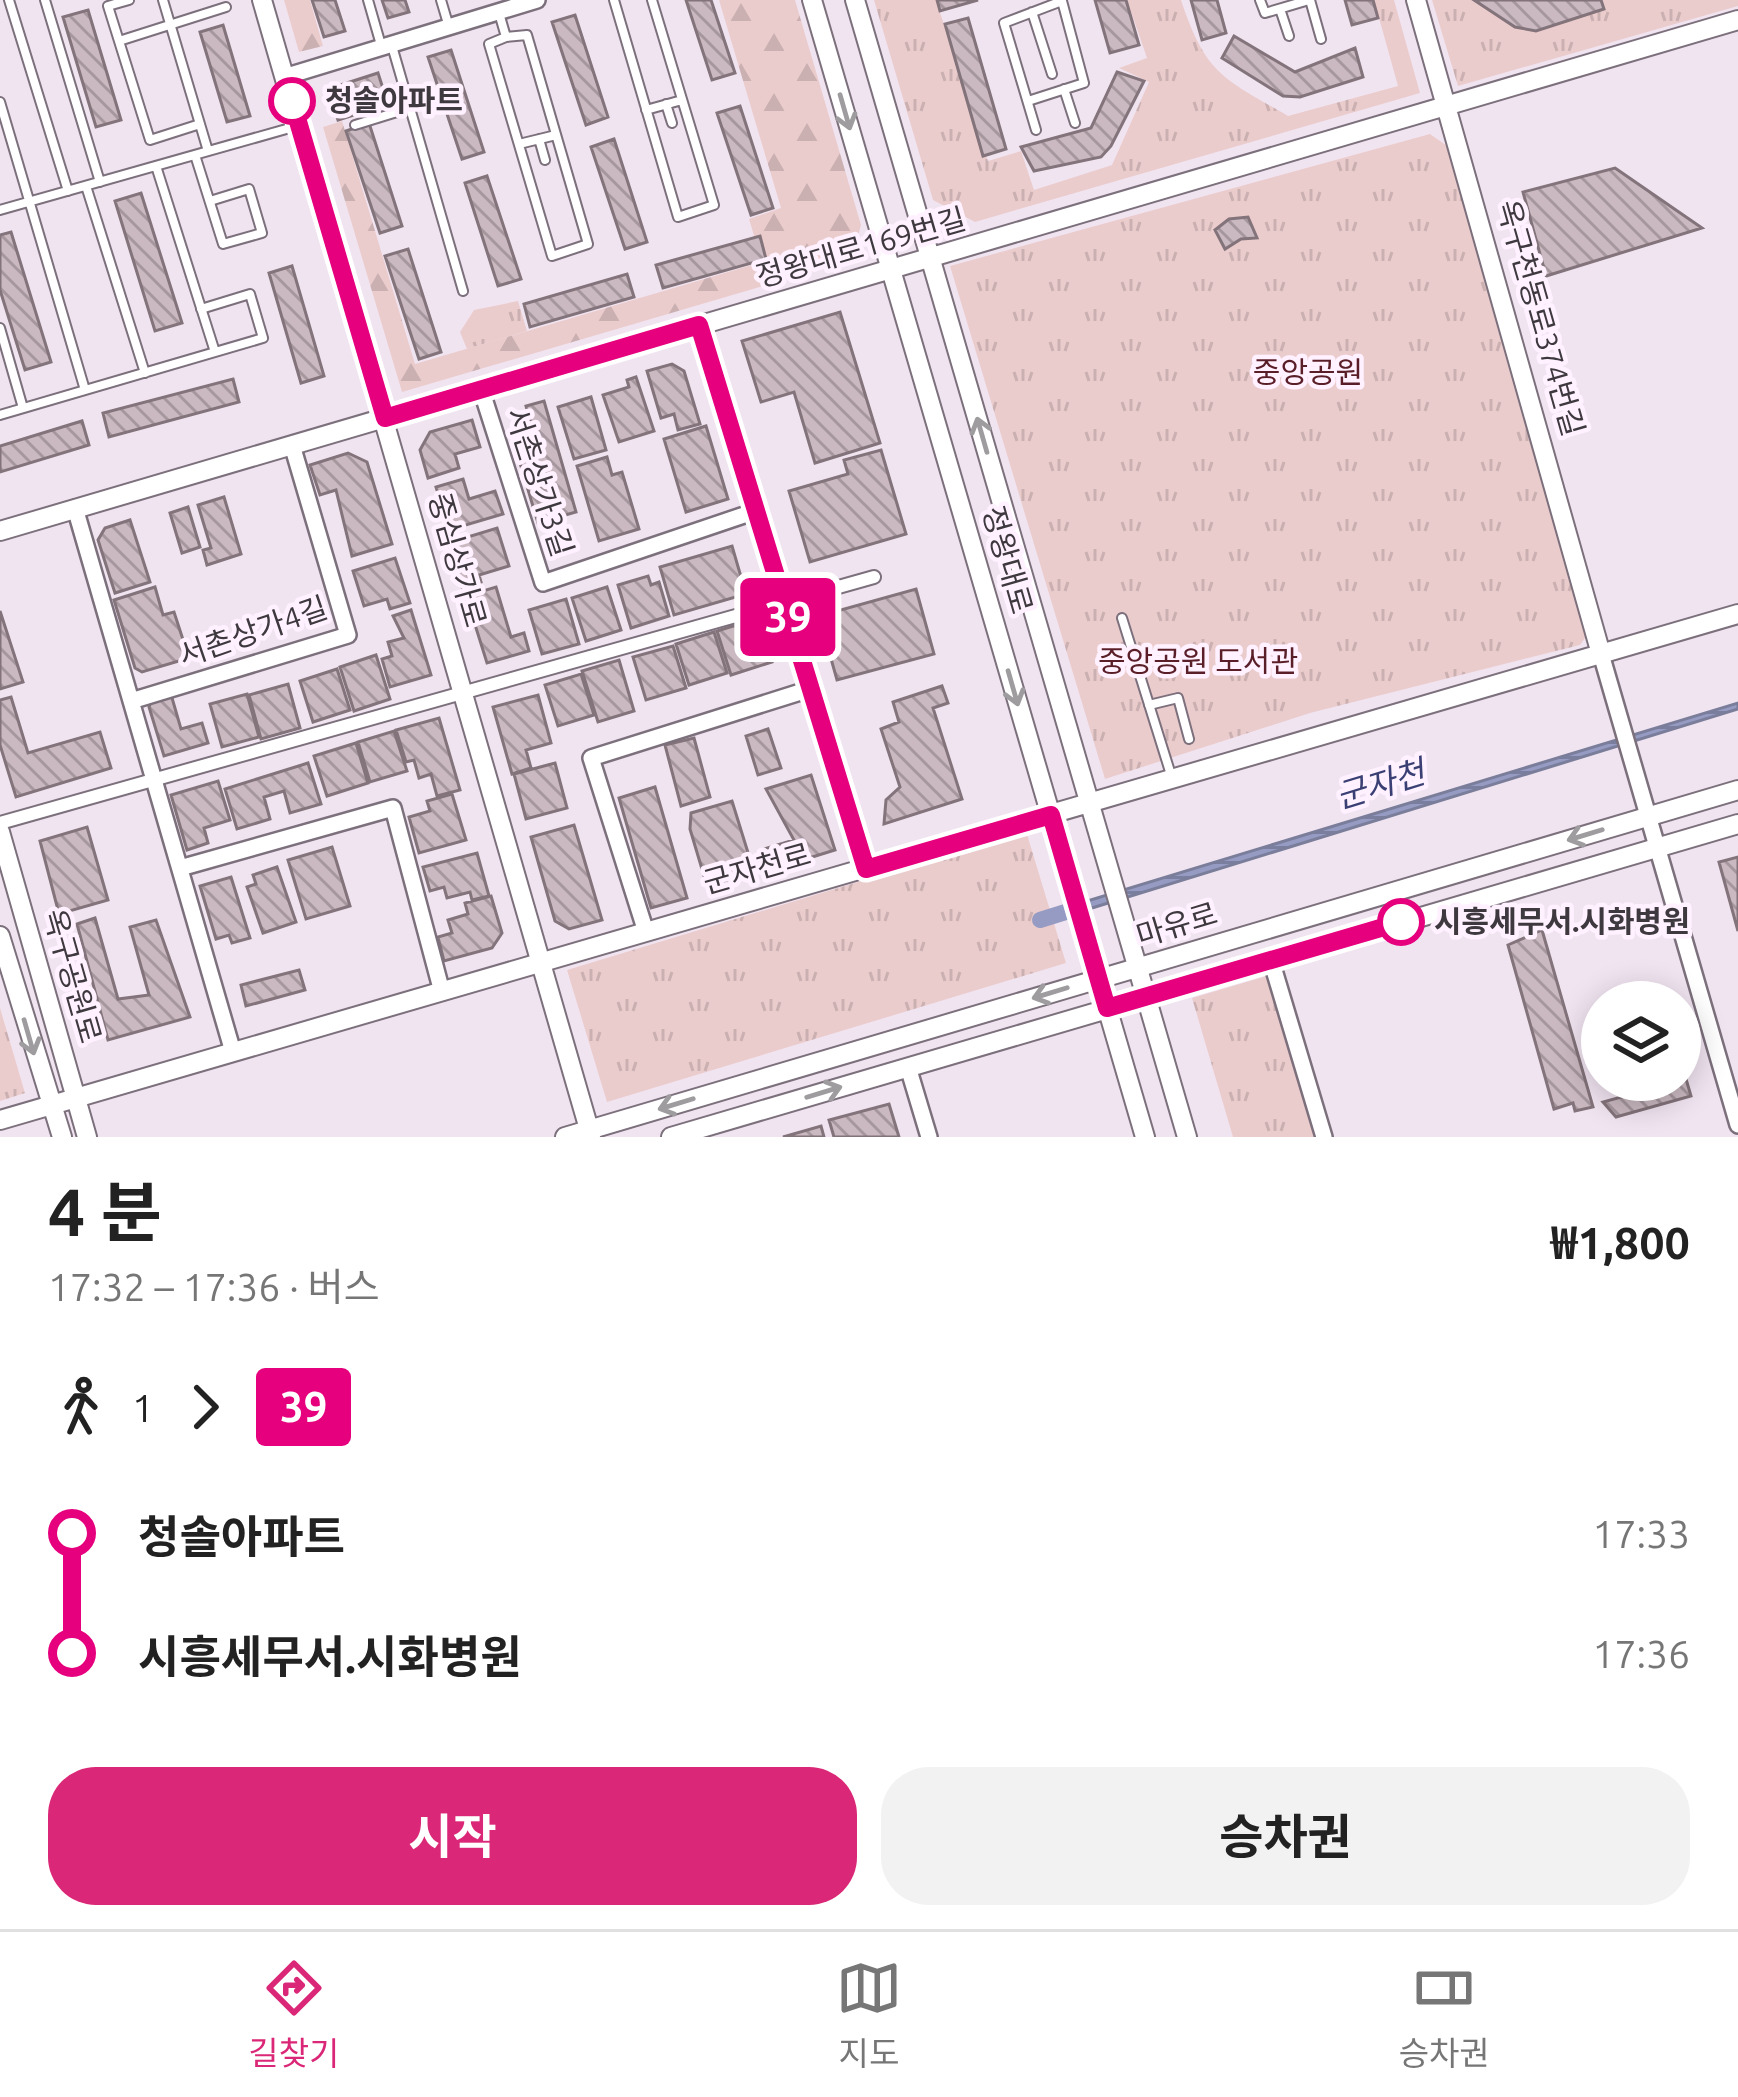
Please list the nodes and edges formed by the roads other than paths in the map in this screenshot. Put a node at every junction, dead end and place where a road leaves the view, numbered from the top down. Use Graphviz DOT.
graph roads {
  1 [pos="10,0"];
  2 [pos="45,0"];
  3 [pos="129,0"];
  4 [pos="163,0"];
  5 [pos="262,0"];
  6 [pos="368,0"];
  7 [pos="441,0"];
  8 [pos="536,0"];
  9 [pos="614,0"];
  10 [pos="652,0"];
  11 [pos="812,0"];
  12 [pos="855,0"];
  13 [pos="1260,0"];
  14 [pos="1310,0"];
  15 [pos="1416,0"];
  16 [pos="1062,1"];
  17 [pos="0,3"];
  18 [pos="226,7"];
  19 [pos="1280,8"];
  20 [pos="498,12"];
  21 [pos="1032,12"];
  22 [pos="1738,20"];
  23 [pos="171,25"];
  24 [pos="449,27"];
  25 [pos="1289,36"];
  26 [pos="506,38"];
  27 [pos="1321,39"];
  28 [pos="119,41"];
  29 [pos="387,46"];
  30 [pos="1052,74"];
  31 [pos="284,77"];
  32 [pos="1064,89"];
  33 [pos="682,100"];
  34 [pos="1028,101"];
  35 [pos="0,102"];
  36 [pos="666,104"];
  37 [pos="1447,105"];
  38 [pos="410,108"];
  39 [pos="646,110"];
  40 [pos="671,123"];
  41 [pos="1075,123"];
  42 [pos="200,124"];
  43 [pos="298,125"];
  44 [pos="355,125"];
  45 [pos="1036,130"];
  46 [pos="556,135"];
  47 [pos="539,140"];
  48 [pos="519,145"];
  49 [pos="208,151"];
  50 [pos="195,155"];
  51 [pos="545,160"];
  52 [pos="157,166"];
  53 [pos="100,182"];
  54 [pos="86,186"];
  55 [pos="68,191"];
  56 [pos="210,200"];
  57 [pos="29,202"];
  58 [pos="0,211"];
  59 [pos="931,260"];
  60 [pos="892,272"];
  61 [pos="463,290"];
  62 [pos="201,309"];
  63 [pos="699,325"];
  64 [pos="0,328"];
  65 [pos="215,352"];
  66 [pos="145,373"];
  67 [pos="481,389"];
  68 [pos="85,390"];
  69 [pos="23,408"];
  70 [pos="0,415"];
  71 [pos="385,418"];
  72 [pos="292,445"];
  73 [pos="75,508"];
  74 [pos="756,511"];
  75 [pos="0,531"];
  76 [pos="874,578"];
  77 [pos="784,603"];
  78 [pos="1738,614"];
  79 [pos="1122,618"];
  80 [pos="1601,654"];
  81 [pos="810,688"];
  82 [pos="464,693"];
  83 [pos="131,700"];
  84 [pos="1149,705"];
  85 [pos="1189,739"];
  86 [pos="153,778"];
  87 [pos="1172,779"];
  88 [pos="1738,790"];
  89 [pos="1089,804"];
  90 [pos="1051,815"];
  91 [pos="1651,815"];
  92 [pos="1738,824"];
  93 [pos="0,827"];
  94 [pos="1660,847"];
  95 [pos="180,868"];
  96 [pos="866,869"];
  97 [pos="646,932"];
  98 [pos="0,936"];
  99 [pos="1271,960"];
  100 [pos="542,962"];
  101 [pos="1137,968"];
  102 [pos="1099,979"];
  103 [pos="442,992"];
  104 [pos="1146,997"];
  105 [pos="1107,1008"];
  106 [pos="233,1052"];
  107 [pos="908,1066"];
  108 [pos="76,1098"];
  109 [pos="49,1106"];
  110 [pos="0,1120"];
  111 [pos="1738,1125"];
  112 [pos="591,1133"];
  113 [pos="62,1137"];
  114 [pos="87,1137"];
  115 [pos="565,1137"];
  116 [pos="671,1137"];
  117 [pos="929,1137"];
  118 [pos="1145,1137"];
  119 [pos="1186,1137"];
  120 [pos="1324,1137"];
  1 -- 17 [label="lane"];
  1 -- 55 [label="lane"];
  2 -- 53 [label="lane"];
  3 -- 28 [label="lane"];
  4 -- 23 [label="lane"];
  5 -- 31 [label="street, 중심상가로"];
  6 -- 29 [label="lane"];
  7 -- 24 [label="lane"];
  8 -- 20 [label="street"];
  9 -- 39 [label="lane"];
  10 -- 33 [label="lane"];
  11 -- 60 [label="street, 정왕대로, one-way"];
  12 -- 59 [label="street, 정왕대로"];
  13 -- 19 [label="lane"];
  14 -- 19 [label="lane"];
  14 -- 27 [label="lane"];
  15 -- 37 [label="street, 옥구천동로374번길"];
  16 -- 21 [label="lane"];
  16 -- 32 [label="lane"];
  18 -- 23 [label="lane"];
  19 -- 25 [label="lane"];
  20 -- 24 [label="street"];
  20 -- 26 [label="lane"];
  21 -- 30 [label="lane"];
  21 -- 34 [label="lane"];
  22 -- 37 [label="street, 정왕대로169번길"];
  23 -- 28 [label="lane"];
  23 -- 42 [label="lane"];
  24 -- 29 [label="street"];
  26 -- 46 [label="lane"];
  26 -- 48 [label="lane"];
  28 -- 42 [label="lane"];
  29 -- 31 [label="street"];
  29 -- 38 [label="lane"];
  31 -- 43 [label="street, 중심상가로"];
  32 -- 34 [label="lane"];
  32 -- 41 [label="lane"];
  33 -- 36 [label="lane"];
  33 -- 39 [label="lane"];
  34 -- 45 [label="lane"];
  35 -- 57 [label="lane"];
  36 -- 39 [label="lane"];
  36 -- 40 [label="lane"];
  37 -- 59 [label="street, 정왕대로169번길"];
  37 -- 80 [label="street, 옥구천동로374번길"];
  38 -- 44 [label="lane"];
  38 -- 61 [label="lane"];
  42 -- 49 [label="lane"];
  43 -- 49 [label="lane"];
  43 -- 71 [label="street, 중심상가로"];
  46 -- 47 [label="lane"];
  46 -- 48 [label="lane"];
  47 -- 48 [label="lane"];
  47 -- 51 [label="lane"];
  49 -- 50 [label="lane"];
  50 -- 52 [label="lane"];
  50 -- 56 [label="lane"];
  52 -- 53 [label="lane"];
  52 -- 62 [label="lane"];
  53 -- 54 [label="lane"];
  54 -- 55 [label="lane"];
  54 -- 66 [label="lane"];
  55 -- 57 [label="lane"];
  56 -- 56 [label="lane"];
  57 -- 58 [label="lane"];
  57 -- 68 [label="lane"];
  59 -- 60 [label="street, 정왕대로169번길"];
  89 -- 59 [label="street, 정왕대로, one-way"];
  60 -- 63 [label="street, 정왕대로169번길"];
  60 -- 90 [label="street, 정왕대로, one-way"];
  62 -- 65 [label="lane"];
  62 -- 65 [label="lane"];
  63 -- 67 [label="street, 정왕대로169번길"];
  63 -- 74 [label="street"];
  64 -- 69 [label="lane"];
  65 -- 66 [label="lane"];
  66 -- 68 [label="lane"];
  67 -- 71 [label="street, 정왕대로169번길"];
  67 -- 74 [label="street, 서촌상가3길"];
  68 -- 69 [label="lane"];
  69 -- 70 [label="lane"];
  71 -- 72 [label="street, 정왕대로169번길"];
  71 -- 82 [label="street, 중심상가로"];
  72 -- 73 [label="street, 정왕대로169번길"];
  72 -- 83 [label="street, 서촌상가4길"];
  73 -- 75 [label="street, 정왕대로169번길"];
  73 -- 83 [label="street"];
  74 -- 77 [label="street"];
  76 -- 77 [label="street"];
  77 -- 81 [label="street"];
  77 -- 82 [label="street"];
  78 -- 80 [label="street, 군자천로"];
  79 -- 84 [label="lane"];
  80 -- 87 [label="street, 군자천로"];
  80 -- 91 [label="street"];
  81 -- 96 [label="street"];
  81 -- 97 [label="street"];
  82 -- 86 [label="street"];
  82 -- 100 [label="street, 중심상가로"];
  83 -- 86 [label="street"];
  84 -- 85 [label="lane"];
  84 -- 87 [label="lane"];
  86 -- 93 [label="street"];
  86 -- 95 [label="street"];
  87 -- 89 [label="street, 군자천로"];
  88 -- 91 [label="street, 마유로"];
  89 -- 90 [label="street, 군자천로"];
  89 -- 101 [label="street, 정왕대로"];
  90 -- 96 [label="street, 군자천로"];
  90 -- 102 [label="street, 정왕대로"];
  91 -- 94 [label="street"];
  91 -- 101 [label="street, 마유로, one-way"];
  92 -- 94 [label="street, 마유로"];
  93 -- 108 [label="street, 옥구공원로"];
  94 -- 99 [label="street, 마유로"];
  94 -- 111 [label="street"];
  95 -- 103 [label="street"];
  95 -- 106 [label="street"];
  96 -- 97 [label="street, 군자천로"];
  97 -- 100 [label="street, 군자천로"];
  98 -- 109 [label="street, 옥구공원로, one-way"];
  99 -- 104 [label="street, 마유로"];
  99 -- 120 [label="street"];
  100 -- 103 [label="street, 군자천로"];
  100 -- 112 [label="street, 중심상가로"];
  101 -- 102 [label="street, 마유로"];
  101 -- 104 [label="street, 정왕대로"];
  102 -- 105 [label="street, 정왕대로"];
  102 -- 112 [label="street, 마유로, one-way"];
  103 -- 106 [label="street, 군자천로"];
  104 -- 105 [label="street, 마유로"];
  104 -- 119 [label="street, 정왕대로"];
  105 -- 107 [label="street, 마유로"];
  105 -- 118 [label="street, 정왕대로"];
  106 -- 108 [label="street, 군자천로"];
  116 -- 107 [label="street, 마유로, one-way"];
  107 -- 117 [label="street"];
  108 -- 109 [label="street, 군자천로"];
  108 -- 114 [label="street, 옥구공원로"];
  109 -- 110 [label="street, 군자천로"];
  109 -- 113 [label="street, 옥구공원로"];
  112 -- 115 [label="street, 마유로"];
}
